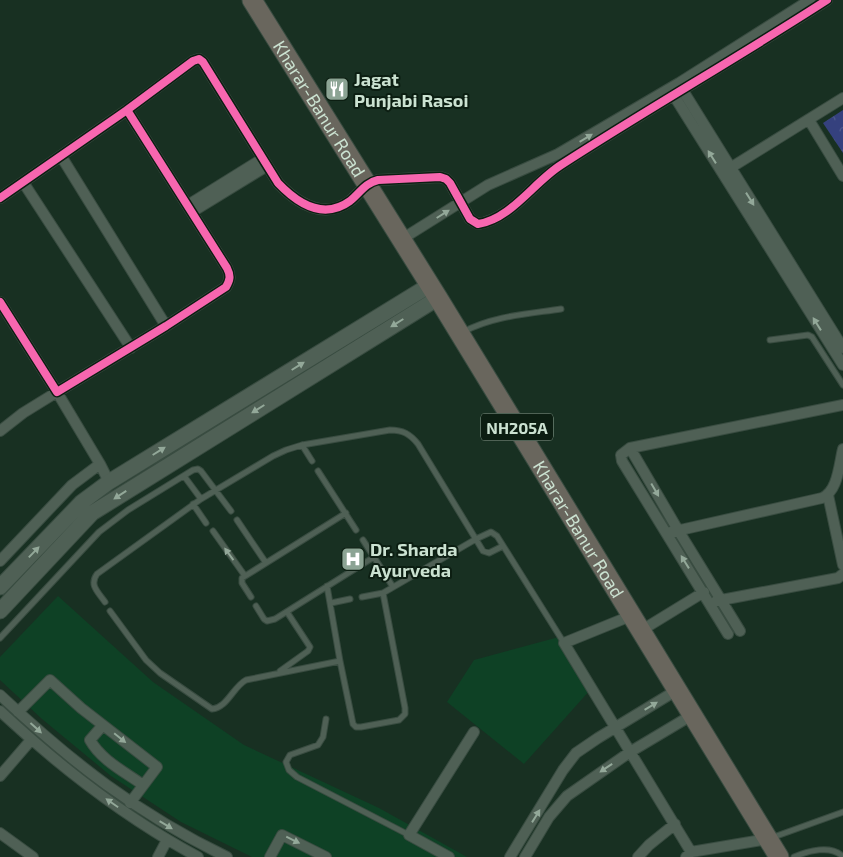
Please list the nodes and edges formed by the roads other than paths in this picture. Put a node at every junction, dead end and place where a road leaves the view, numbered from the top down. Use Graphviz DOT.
graph roads {
  1 [pos="252,0"];
  2 [pos="827,0"];
  3 [pos="814,2"];
  4 [pos="676,89"];
  5 [pos="843,98"];
  6 [pos="127,110"];
  7 [pos="809,120"];
  8 [pos="61,156"];
  9 [pos="265,162"];
  10 [pos="727,170"];
  11 [pos="843,176"];
  12 [pos="23,182"];
  13 [pos="367,184"];
  14 [pos="0,198"];
  15 [pos="461,202"];
  16 [pos="190,209"];
  17 [pos="402,239"];
  18 [pos="434,291"];
  19 [pos="0,302"];
  20 [pos="562,309"];
  21 [pos="166,326"];
  22 [pos="460,333"];
  23 [pos="770,340"];
  24 [pos="131,348"];
  25 [pos="843,348"];
  26 [pos="843,365"];
  27 [pos="843,385"];
  28 [pos="57,392"];
  29 [pos="843,405"];
  30 [pos="0,431"];
  31 [pos="302,445"];
  32 [pos="630,448"];
  33 [pos="843,449"];
  34 [pos="312,461"];
  35 [pos="100,464"];
  36 [pos="318,470"];
  37 [pos="184,476"];
  38 [pos="109,482"];
  39 [pos="216,489"];
  40 [pos="828,495"];
  41 [pos="201,498"];
  42 [pos="193,504"];
  43 [pos="231,511"];
  44 [pos="346,513"];
  45 [pos="237,520"];
  46 [pos="206,523"];
  47 [pos="356,530"];
  48 [pos="678,530"];
  49 [pos="212,531"];
  50 [pos="667,533"];
  51 [pos="476,539"];
  52 [pos="363,540"];
  53 [pos="503,546"];
  54 [pos="374,557"];
  55 [pos="0,561"];
  56 [pos="266,563"];
  57 [pos="843,564"];
  58 [pos="0,567"];
  59 [pos="843,574"];
  60 [pos="245,576"];
  61 [pos="2,585"];
  62 [pos="327,586"];
  63 [pos="393,586"];
  64 [pos="704,592"];
  65 [pos="383,593"];
  66 [pos="250,597"];
  67 [pos="362,597"];
  68 [pos="350,599"];
  69 [pos="722,599"];
  70 [pos="104,602"];
  71 [pos="331,603"];
  72 [pos="710,603"];
  73 [pos="256,606"];
  74 [pos="110,610"];
  75 [pos="0,611"];
  76 [pos="287,612"];
  77 [pos="637,622"];
  78 [pos="740,631"];
  79 [pos="728,634"];
  80 [pos="0,638"];
  81 [pos="564,643"];
  82 [pos="340,661"];
  83 [pos="278,673"];
  84 [pos="677,690"];
  85 [pos="0,695"];
  86 [pos="0,711"];
  87 [pos="18,712"];
  88 [pos="692,714"];
  89 [pos="326,720"];
  90 [pos="102,725"];
  91 [pos="615,728"];
  92 [pos="474,732"];
  93 [pos="31,740"];
  94 [pos="630,752"];
  95 [pos="0,776"];
  96 [pos="143,785"];
  97 [pos="130,803"];
  98 [pos="843,812"];
  99 [pos="675,824"];
  100 [pos="0,833"];
  101 [pos="409,835"];
  102 [pos="768,839"];
  103 [pos="167,840"];
  104 [pos="688,855"];
  105 [pos="272,856"];
  106 [pos="32,857"];
  107 [pos="158,857"];
  108 [pos="198,857"];
  109 [pos="227,857"];
  110 [pos="326,857"];
  111 [pos="449,857"];
  112 [pos="510,857"];
  113 [pos="525,857"];
  114 [pos="638,857"];
  115 [pos="779,857"];
  116 [pos="794,857"];
  117 [pos="843,857"];
  1 -- 13 [label="highway, Kharar-Banur Road / NH205A"];
  2 -- 3 [label="street"];
  3 -- 4 [label="street"];
  4 -- 10 [label="street"];
  15 -- 4 [label="street, one-way"];
  4 -- 15 [label="street"];
  5 -- 7 [label="street"];
  6 -- 8 [label="street"];
  6 -- 9 [label="street"];
  6 -- 16 [label="street"];
  7 -- 10 [label="street"];
  7 -- 11 [label="street"];
  8 -- 12 [label="street"];
  8 -- 21 [label="street"];
  9 -- 13 [label="street"];
  9 -- 16 [label="street"];
  10 -- 25 [label="street, one-way"];
  26 -- 10 [label="street, one-way"];
  12 -- 14 [label="street"];
  12 -- 24 [label="street"];
  13 -- 15 [label="street"];
  13 -- 17 [label="highway, Kharar-Banur Road / NH205A"];
  17 -- 15 [label="street, one-way"];
  16 -- 21 [label="street"];
  17 -- 18 [label="highway, Kharar-Banur Road / NH205A"];
  18 -- 22 [label="highway, Kharar-Banur Road / NH205A"];
  38 -- 18 [label="main road, one-way"];
  18 -- 75 [label="main road, one-way"];
  19 -- 28 [label="street"];
  20 -- 22 [label="lane"];
  21 -- 24 [label="street"];
  22 -- 77 [label="highway, Kharar-Banur Road / NH205A"];
  23 -- 27 [label="lane"];
  24 -- 28 [label="street"];
  28 -- 30 [label="street"];
  28 -- 35 [label="street"];
  29 -- 32 [label="street"];
  31 -- 34 [label="lane"];
  31 -- 39 [label="lane"];
  31 -- 51 [label="lane"];
  32 -- 48 [label="street, one-way"];
  32 -- 50 [label="street"];
  33 -- 40 [label="street"];
  35 -- 38 [label="street"];
  35 -- 55 [label="street"];
  36 -- 44 [label="lane"];
  37 -- 39 [label="lane"];
  37 -- 41 [label="lane"];
  37 -- 80 [label="lane"];
  61 -- 38 [label="main road, one-way"];
  39 -- 41 [label="lane"];
  39 -- 43 [label="lane"];
  40 -- 48 [label="street"];
  40 -- 57 [label="street"];
  41 -- 42 [label="lane"];
  42 -- 46 [label="lane"];
  42 -- 70 [label="lane"];
  44 -- 47 [label="lane"];
  44 -- 56 [label="lane"];
  45 -- 56 [label="lane"];
  48 -- 50 [label="street"];
  48 -- 69 [label="street"];
  60 -- 49 [label="lane, one-way"];
  64 -- 50 [label="street, one-way"];
  51 -- 53 [label="lane"];
  51 -- 53 [label="lane"];
  51 -- 63 [label="lane"];
  52 -- 54 [label="lane"];
  53 -- 81 [label="lane"];
  54 -- 62 [label="lane"];
  54 -- 63 [label="lane"];
  56 -- 60 [label="lane"];
  58 -- 61 [label="street"];
  59 -- 69 [label="street"];
  60 -- 66 [label="lane"];
  62 -- 71 [label="lane"];
  62 -- 76 [label="lane"];
  63 -- 65 [label="lane"];
  64 -- 72 [label="street"];
  64 -- 77 [label="street"];
  65 -- 67 [label="lane"];
  65 -- 82 [label="lane"];
  68 -- 71 [label="lane"];
  69 -- 72 [label="street"];
  69 -- 78 [label="street"];
  71 -- 82 [label="lane"];
  72 -- 79 [label="street"];
  73 -- 76 [label="lane"];
  74 -- 83 [label="lane"];
  76 -- 83 [label="lane"];
  77 -- 81 [label="street"];
  77 -- 84 [label="highway, Kharar-Banur Road / NH205A"];
  81 -- 91 [label="street"];
  82 -- 83 [label="lane"];
  84 -- 88 [label="highway, Kharar-Banur Road / NH205A"];
  91 -- 84 [label="street, one-way"];
  85 -- 87 [label="street"];
  86 -- 93 [label="street"];
  87 -- 90 [label="street"];
  87 -- 97 [label="street, one-way"];
  88 -- 94 [label="street"];
  88 -- 102 [label="highway, Kharar-Banur Road / NH205A"];
  89 -- 101 [label="lane"];
  90 -- 96 [label="street"];
  90 -- 96 [label="street, one-way"];
  91 -- 94 [label="street"];
  112 -- 91 [label="street, one-way"];
  92 -- 101 [label="street"];
  93 -- 95 [label="street"];
  103 -- 93 [label="street, one-way"];
  94 -- 99 [label="street"];
  94 -- 113 [label="street, one-way"];
  96 -- 97 [label="street"];
  97 -- 109 [label="street, one-way"];
  98 -- 102 [label="lane"];
  99 -- 104 [label="street"];
  99 -- 114 [label="street"];
  100 -- 106 [label="street"];
  101 -- 111 [label="street"];
  102 -- 104 [label="street"];
  102 -- 115 [label="highway, Kharar-Banur Road / NH205A"];
  103 -- 107 [label="street"];
  103 -- 108 [label="street"];
  105 -- 110 [label="street, one-way"];
  116 -- 117 [label="lane"];
}
